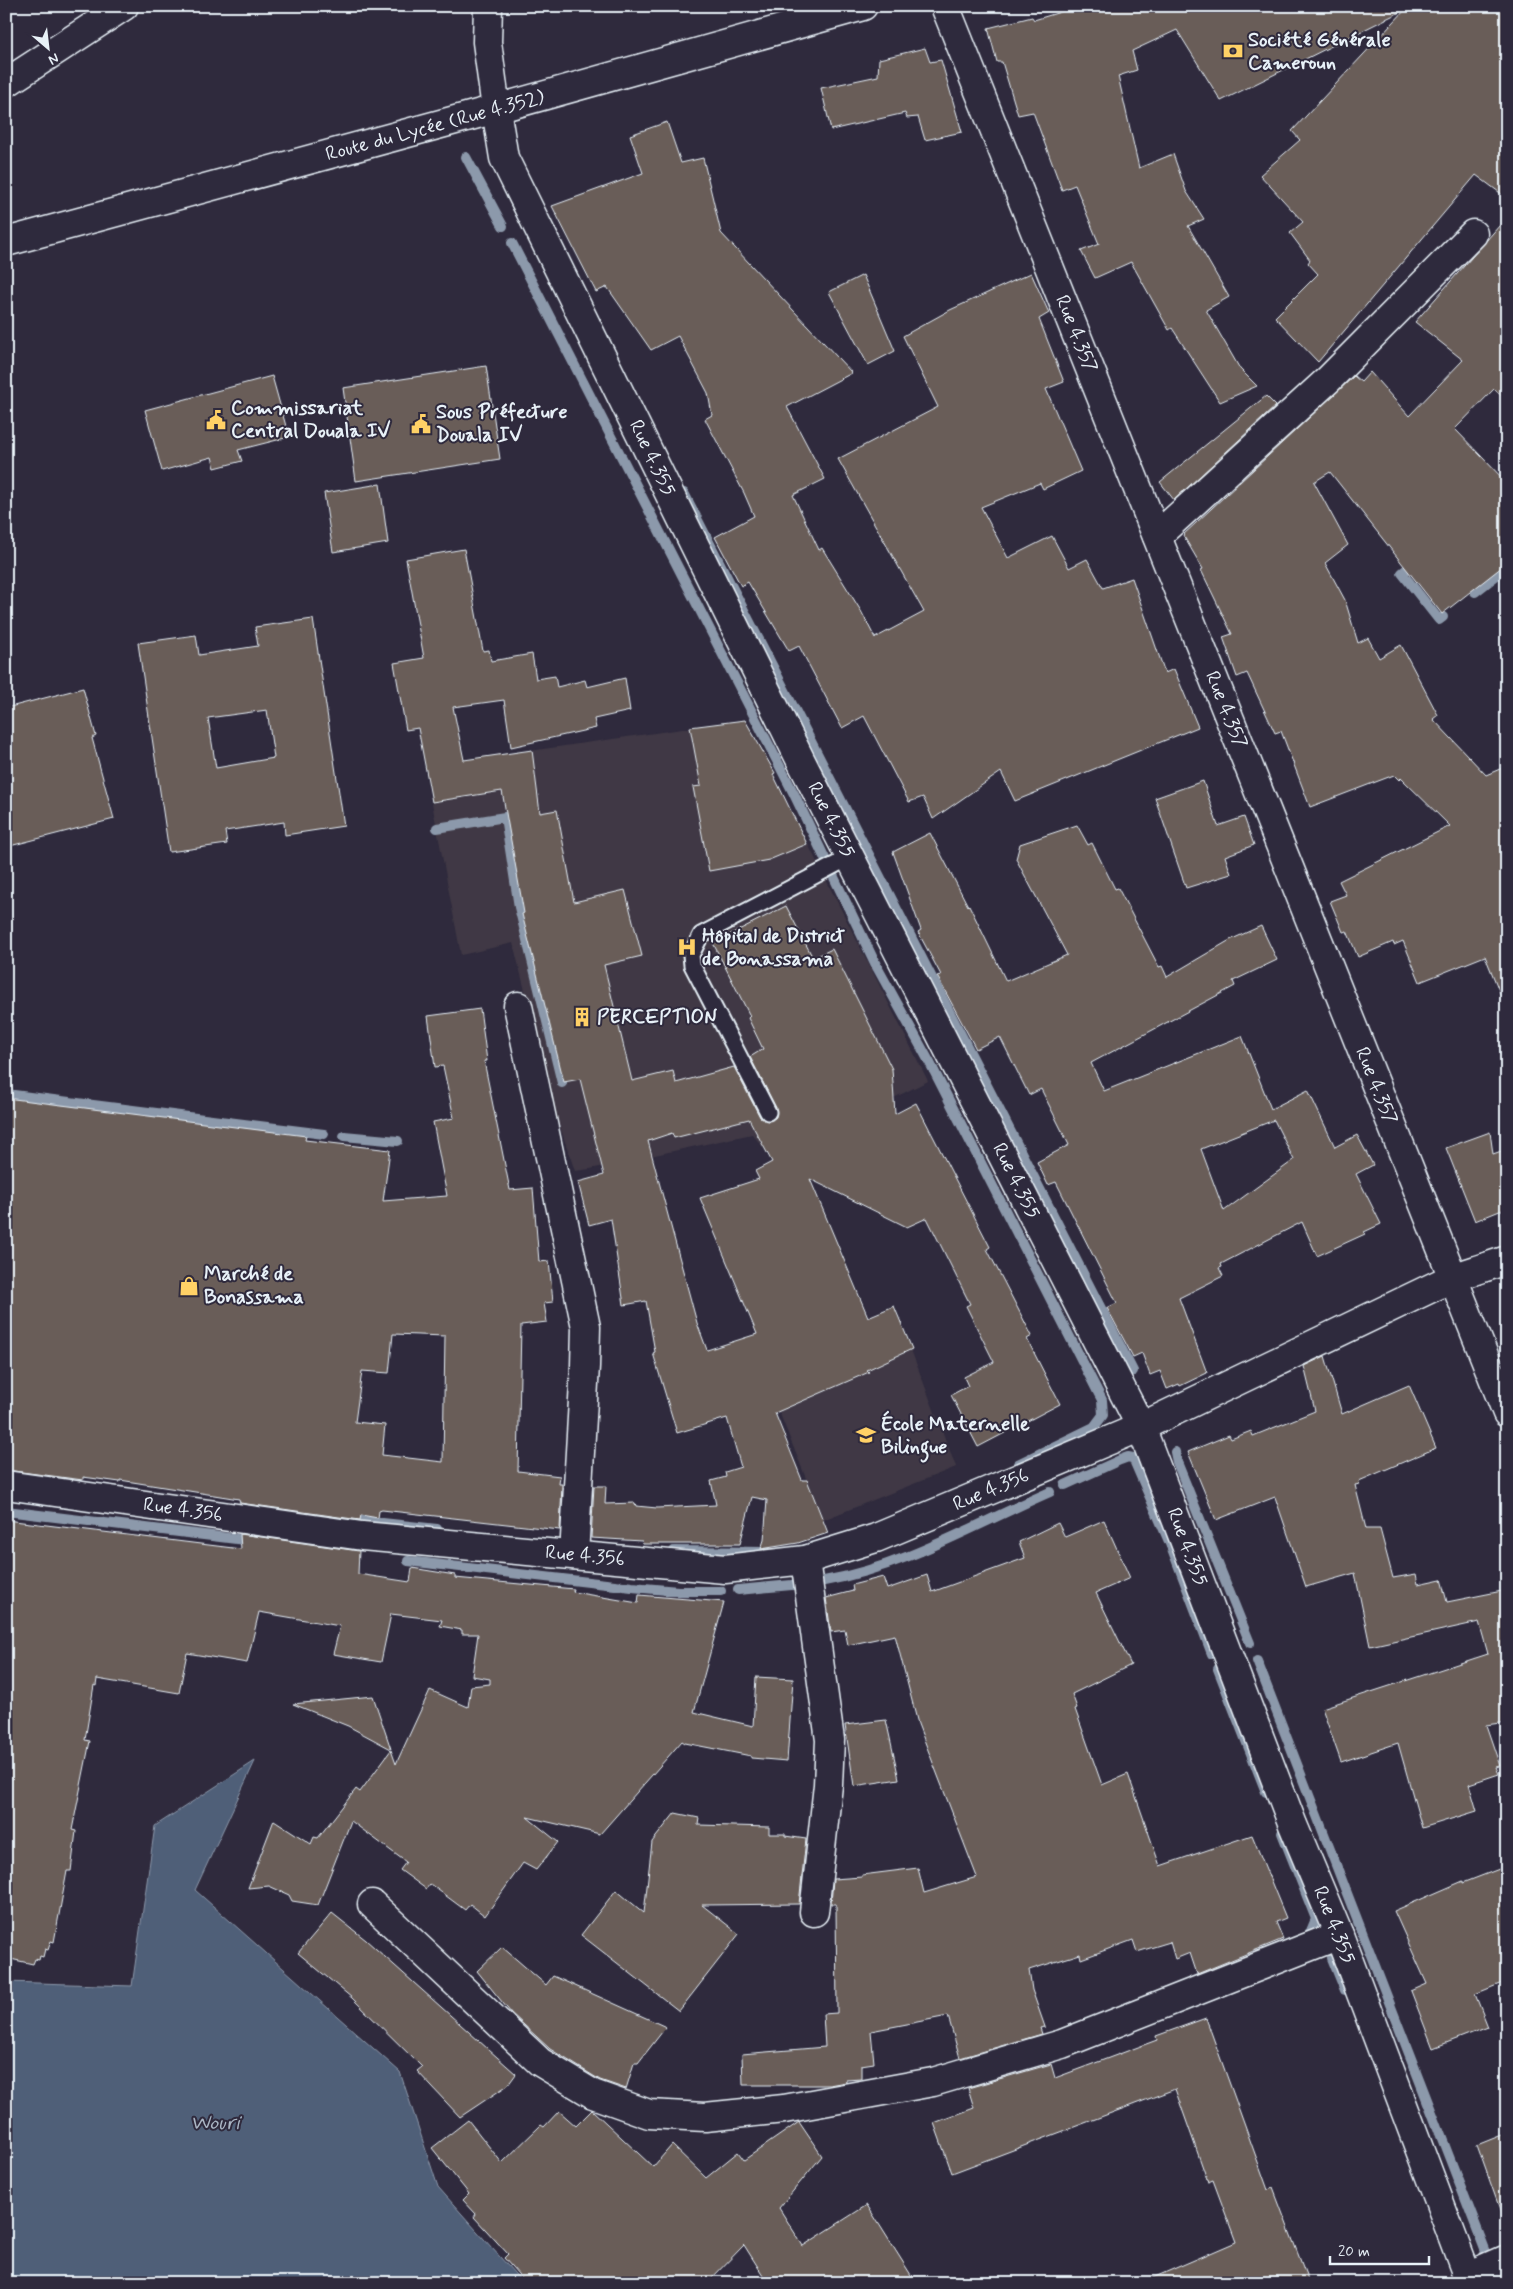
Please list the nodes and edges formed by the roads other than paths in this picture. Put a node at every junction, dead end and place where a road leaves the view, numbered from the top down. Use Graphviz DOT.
graph roads {
  1 [pos="124,6"];
  2 [pos="466,6"];
  3 [pos="488,6"];
  4 [pos="863,6"];
  5 [pos="945,6"];
  6 [pos="833,10"];
  7 [pos="487,42"];
  8 [pos="6,83"];
  9 [pos="496,110"];
  10 [pos="1472,234"];
  11 [pos="6,242"];
  12 [pos="1157,536"];
  13 [pos="850,858"];
  14 [pos="518,1006"];
  15 [pos="768,1112"];
  16 [pos="1507,1260"];
  17 [pos="1452,1278"];
  18 [pos="1507,1413"];
  19 [pos="1142,1427"];
  20 [pos="6,1485"];
  21 [pos="574,1555"];
  22 [pos="805,1560"];
  23 [pos="372,1904"];
  24 [pos="814,1912"];
  25 [pos="1339,1935"];
  26 [pos="1507,2259"];
  27 [pos="1469,2279"];
  1 -- 8 [label="main road"];
  2 -- 7 [label="main road"];
  3 -- 7 [label="main road"];
  4 -- 6 [label="main road, Route du Lycée (Rue 4.352)"];
  5 -- 12 [label="main road, Rue 4.357"];
  6 -- 9 [label="main road, Route du Lycée (Rue 4.352)"];
  7 -- 9 [label="main road, Rue 4.355"];
  9 -- 11 [label="main road, Route du Lycée (Rue 4.352)"];
  9 -- 13 [label="main road, Rue 4.355"];
  10 -- 12 [label="main road"];
  12 -- 17 [label="main road, Rue 4.357"];
  13 -- 15 [label="lane"];
  13 -- 19 [label="main road, Rue 4.355"];
  14 -- 21 [label="main road"];
  16 -- 17 [label="main road, Rue 4.356"];
  17 -- 18 [label="main road, Rue 4.357"];
  17 -- 19 [label="main road, Rue 4.356"];
  19 -- 22 [label="main road, Rue 4.356"];
  19 -- 25 [label="main road, Rue 4.355"];
  20 -- 21 [label="main road, Rue 4.356"];
  21 -- 22 [label="main road, Rue 4.356"];
  22 -- 24 [label="main road"];
  23 -- 25 [label="main road"];
  25 -- 27 [label="main road, Rue 4.355"];
  26 -- 27 [label="main road"];
}
